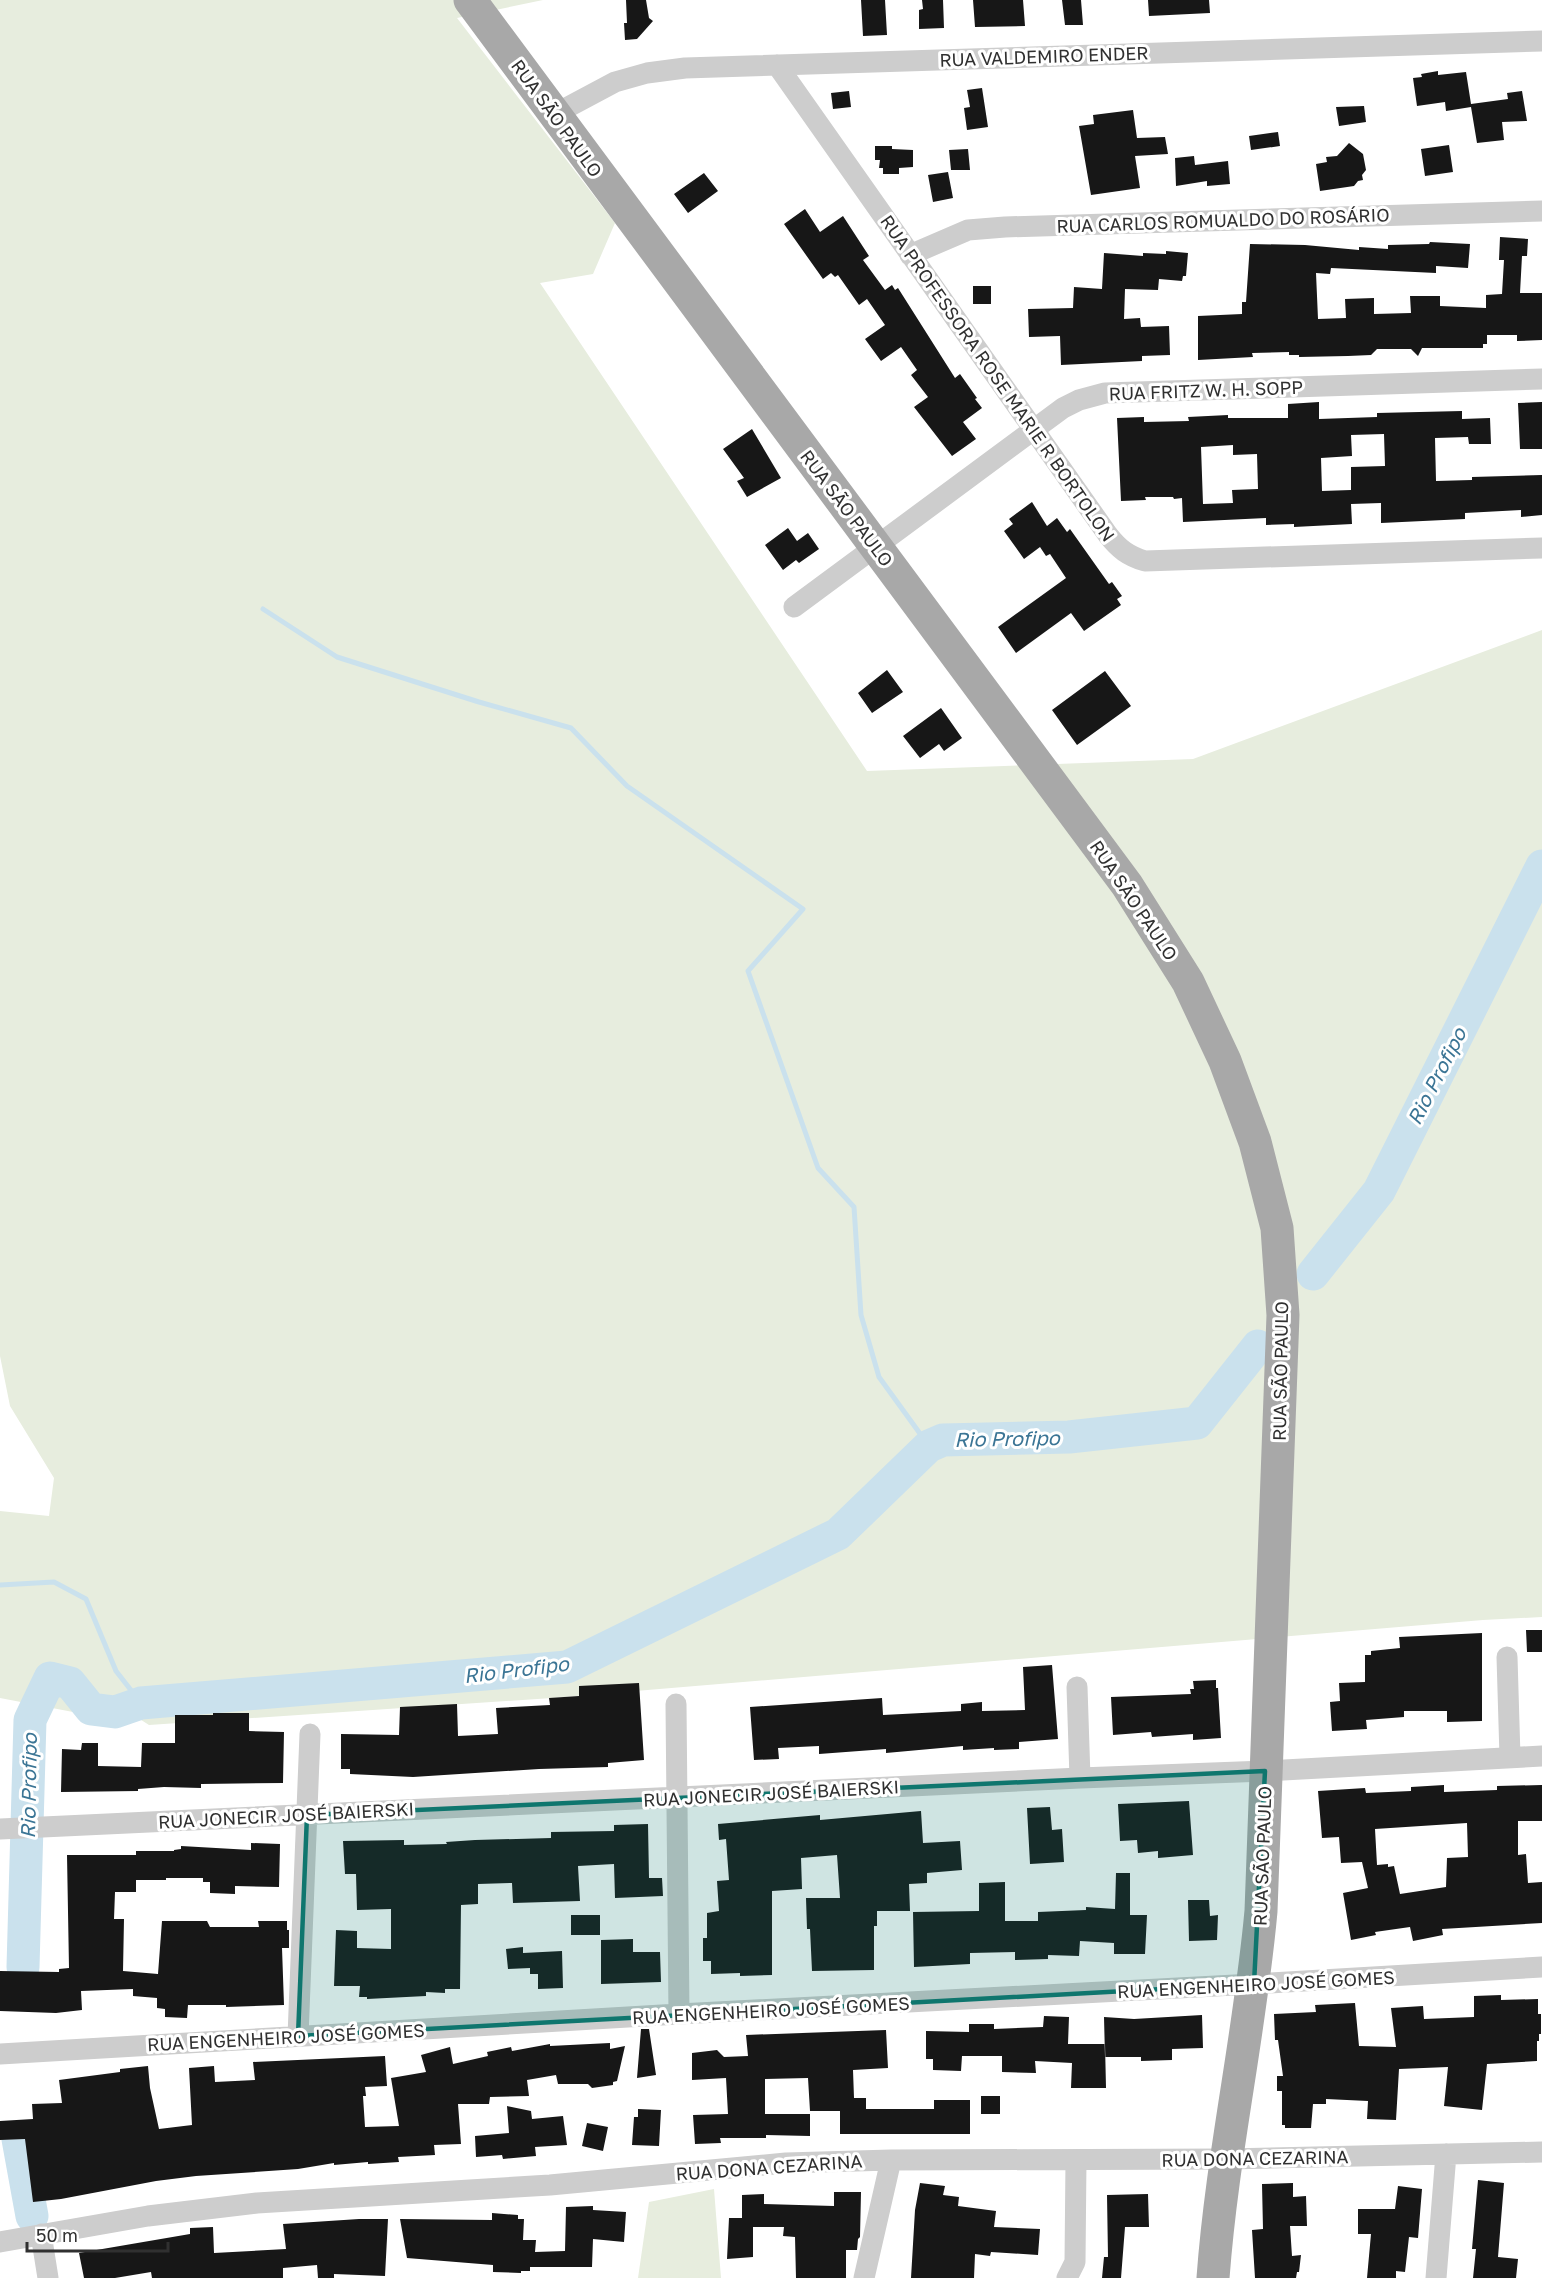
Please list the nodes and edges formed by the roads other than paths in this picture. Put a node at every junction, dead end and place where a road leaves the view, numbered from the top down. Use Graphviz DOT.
graph roads {
  1 [pos="470,0"];
  2 [pos="1542,41"];
  3 [pos="777,65"];
  4 [pos="555,114"];
  5 [pos="1542,211"];
  6 [pos="910,255"];
  7 [pos="1542,379"];
  8 [pos="1034,430"];
  9 [pos="876,547"];
  10 [pos="1542,548"];
  11 [pos="795,607"];
  12 [pos="1507,1657"];
  13 [pos="1077,1687"];
  14 [pos="676,1704"];
  15 [pos="310,1734"];
  16 [pos="1542,1756"];
  17 [pos="1510,1757"];
  18 [pos="1265,1772"];
  19 [pos="1080,1778"];
  20 [pos="678,1797"];
  21 [pos="307,1815"];
  22 [pos="0,1828"];
  23 [pos="1542,1967"];
  24 [pos="1254,1984"];
  25 [pos="679,2014"];
  26 [pos="298,2036"];
  27 [pos="0,2054"];
  28 [pos="1542,2152"];
  29 [pos="1446,2154"];
  30 [pos="1227,2159"];
  31 [pos="891,2160"];
  32 [pos="1076,2160"];
  33 [pos="40,2234"];
  34 [pos="0,2242"];
  35 [pos="48,2278"];
  36 [pos="864,2278"];
  37 [pos="1067,2278"];
  38 [pos="1213,2278"];
  39 [pos="1436,2278"];
  1 -- 4 [label="main road, RUA SÃO PAULO"];
  2 -- 3 [label="street, RUA VALDEMIRO ENDER"];
  3 -- 4 [label="street, RUA VALDEMIRO ENDER"];
  3 -- 6 [label="street, RUA PROFESSORA ROSE MARIE R BORTOLON"];
  4 -- 9 [label="main road, RUA SÃO PAULO"];
  5 -- 6 [label="street, RUA CARLOS ROMUALDO DO ROSÁRIO"];
  6 -- 8 [label="street, RUA PROFESSORA ROSE MARIE R BORTOLON"];
  7 -- 8 [label="street, RUA FRITZ W. H. SOPP"];
  8 -- 9 [label="street, RUA FRITZ W. H. SOPP"];
  8 -- 10 [label="street, RUA PROFESSORA ROSE MARIE R BORTOLON"];
  9 -- 11 [label="street, RUA FRITZ W. H. SOPP"];
  9 -- 18 [label="main road, RUA SÃO PAULO"];
  12 -- 17 [label="street"];
  13 -- 19 [label="street"];
  14 -- 20 [label="street"];
  15 -- 21 [label="street"];
  16 -- 17 [label="street, RUA JONECIR JOSÉ BAIERSKI"];
  17 -- 18 [label="street, RUA JONECIR JOSÉ BAIERSKI"];
  18 -- 19 [label="street, RUA JONECIR JOSÉ BAIERSKI"];
  18 -- 24 [label="main road, RUA SÃO PAULO"];
  19 -- 20 [label="street, RUA JONECIR JOSÉ BAIERSKI"];
  20 -- 21 [label="street, RUA JONECIR JOSÉ BAIERSKI"];
  20 -- 25 [label="street"];
  21 -- 22 [label="street, RUA JONECIR JOSÉ BAIERSKI"];
  21 -- 26 [label="street"];
  23 -- 24 [label="street, RUA ENGENHEIRO JOSÉ GOMES"];
  24 -- 25 [label="street, RUA ENGENHEIRO JOSÉ GOMES"];
  24 -- 30 [label="main road, RUA SÃO PAULO"];
  25 -- 26 [label="street, RUA ENGENHEIRO JOSÉ GOMES"];
  26 -- 27 [label="street, RUA ENGENHEIRO JOSÉ GOMES"];
  28 -- 29 [label="street, RUA DONA CEZARINA"];
  29 -- 30 [label="street, RUA DONA CEZARINA"];
  29 -- 39 [label="street"];
  30 -- 32 [label="street, RUA DONA CEZARINA"];
  30 -- 38 [label="main road, RUA SÃO PAULO"];
  31 -- 32 [label="street, RUA DONA CEZARINA"];
  31 -- 33 [label="street, RUA DONA CEZARINA"];
  31 -- 36 [label="street"];
  32 -- 37 [label="street"];
  33 -- 34 [label="street, RUA DONA CEZARINA"];
  33 -- 35 [label="street"];
}
